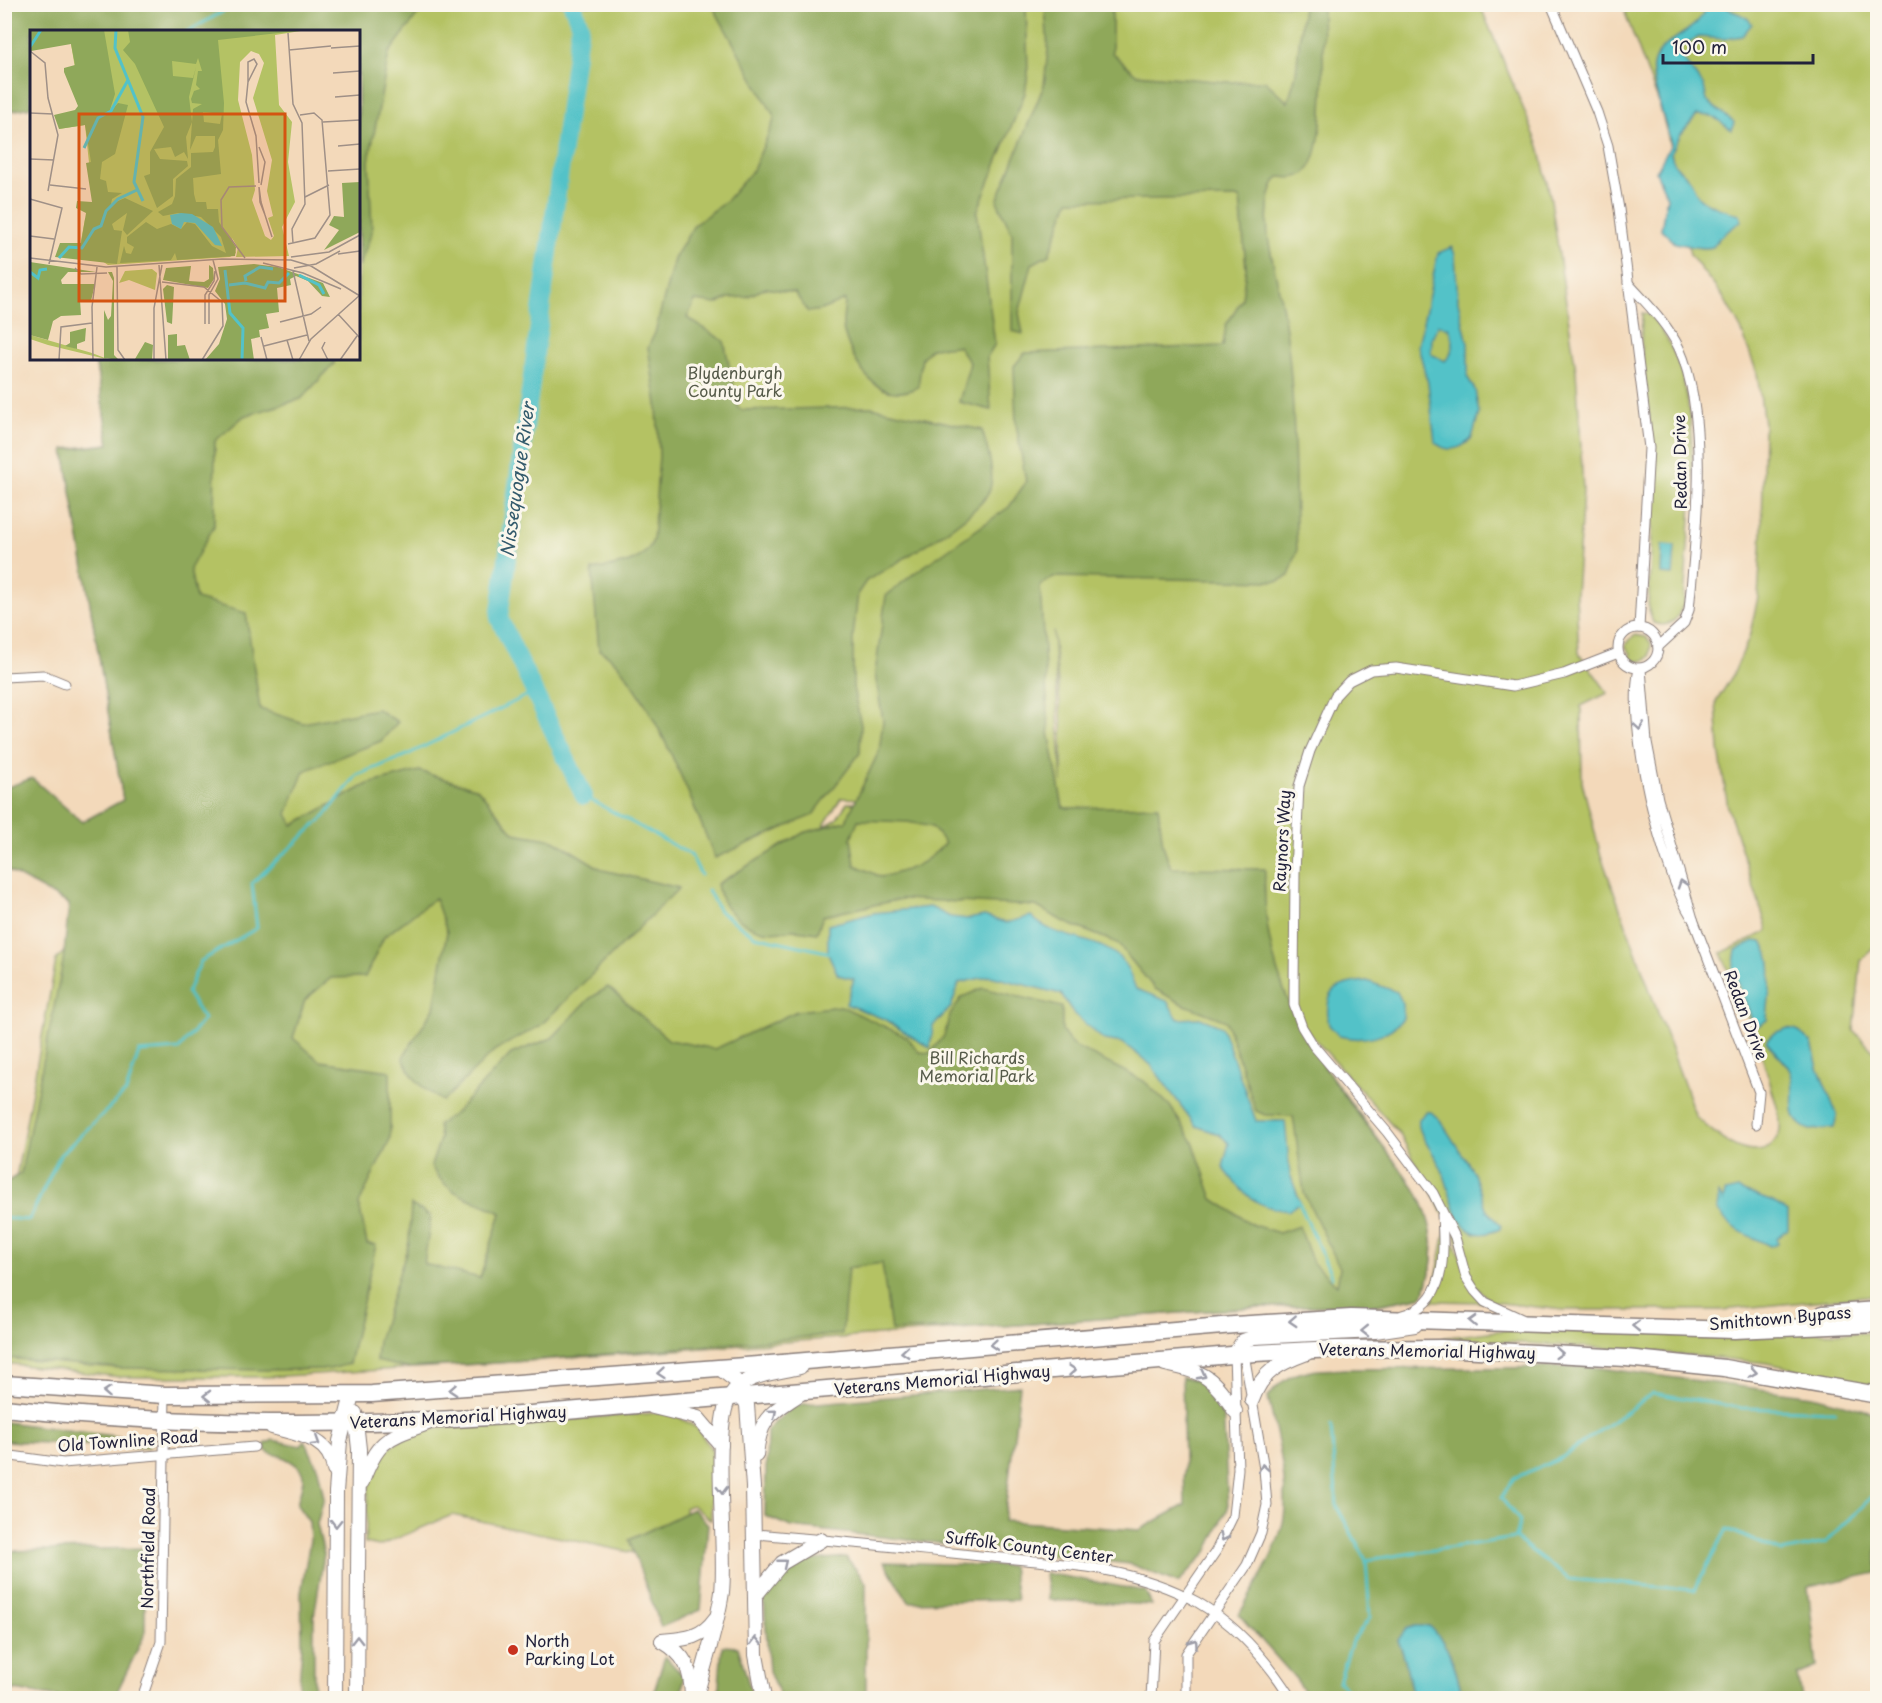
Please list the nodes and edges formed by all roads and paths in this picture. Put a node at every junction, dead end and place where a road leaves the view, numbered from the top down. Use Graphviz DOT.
graph roads {
  1 [pos="1551,4"];
  2 [pos="1628,283"];
  3 [pos="1640,628"];
  4 [pos="1658,647"];
  5 [pos="1618,653"];
  6 [pos="1640,669"];
  7 [pos="4,677"];
  8 [pos="65,684"];
  9 [pos="1756,1124"];
  10 [pos="1442,1210"];
  11 [pos="1878,1310"];
  12 [pos="1386,1319"];
  13 [pos="1444,1320"];
  14 [pos="1532,1323"];
  15 [pos="1878,1324"];
  16 [pos="1211,1326"];
  17 [pos="1682,1327"];
  18 [pos="1317,1350"];
  19 [pos="1240,1351"];
  20 [pos="841,1358"];
  21 [pos="1154,1362"];
  22 [pos="719,1368"];
  23 [pos="4,1384"];
  24 [pos="804,1391"];
  25 [pos="738,1393"];
  26 [pos="165,1395"];
  27 [pos="352,1395"];
  28 [pos="1876,1395"];
  29 [pos="1252,1400"];
  30 [pos="642,1405"];
  31 [pos="4,1408"];
  32 [pos="1235,1411"];
  33 [pos="165,1421"];
  34 [pos="432,1421"];
  35 [pos="261,1424"];
  36 [pos="350,1424"];
  37 [pos="722,1445"];
  38 [pos="254,1447"];
  39 [pos="164,1454"];
  40 [pos="4,1455"];
  41 [pos="753,1486"];
  42 [pos="336,1492"];
  43 [pos="358,1493"];
  44 [pos="753,1534"];
  45 [pos="821,1540"];
  46 [pos="755,1596"];
  47 [pos="1184,1596"];
  48 [pos="1215,1614"];
  49 [pos="717,1616"];
  50 [pos="142,1698"];
  51 [pos="335,1698"];
  52 [pos="357,1698"];
  53 [pos="694,1698"];
  54 [pos="765,1698"];
  55 [pos="1151,1698"];
  56 [pos="1186,1698"];
  57 [pos="1291,1698"];
  1 -- 2 [label="street, Redan Drive"];
  2 -- 3 [label="street, Redan Drive"];
  2 -- 4 [label="street, Redan Drive"];
  3 -- 4 [label="street"];
  3 -- 5 [label="street"];
  4 -- 6 [label="street, Redan Drive"];
  5 -- 6 [label="street"];
  5 -- 10 [label="street, Raynors Way"];
  6 -- 9 [label="street, Redan Drive"];
  7 -- 8 [label="street"];
  10 -- 12 [label="street"];
  10 -- 14 [label="street, Raynors Way"];
  11 -- 17 [label="highway, Smithtown Bypass"];
  12 -- 13 [label="highway, Veterans Memorial Highway"];
  12 -- 16 [label="highway, Veterans Memorial Highway, one-way"];
  14 -- 13 [label="highway, Veterans Memorial Highway, one-way"];
  13 -- 19 [label="street, one-way"];
  17 -- 14 [label="highway, Veterans Memorial Highway, one-way"];
  15 -- 17 [label="highway, Veterans Memorial Highway"];
  16 -- 19 [label="street"];
  16 -- 20 [label="highway, Veterans Memorial Highway, one-way"];
  18 -- 19 [label="highway, Veterans Memorial Highway"];
  18 -- 28 [label="highway, Veterans Memorial Highway, one-way"];
  18 -- 29 [label="street"];
  19 -- 21 [label="highway, Veterans Memorial Highway"];
  19 -- 29 [label="street"];
  19 -- 32 [label="street"];
  20 -- 22 [label="highway, Veterans Memorial Highway"];
  20 -- 25 [label="street"];
  24 -- 21 [label="highway, Veterans Memorial Highway, one-way"];
  21 -- 32 [label="street, one-way"];
  22 -- 25 [label="street"];
  22 -- 27 [label="highway, Veterans Memorial Highway, one-way"];
  26 -- 23 [label="highway, Veterans Memorial Highway, one-way"];
  24 -- 25 [label="highway, Veterans Memorial Highway"];
  41 -- 24 [label="street, one-way"];
  25 -- 30 [label="highway, Veterans Memorial Highway"];
  25 -- 37 [label="street"];
  25 -- 41 [label="street"];
  27 -- 26 [label="highway, Veterans Memorial Highway, one-way"];
  26 -- 33 [label="street, Northfield Road"];
  27 -- 36 [label="street"];
  48 -- 29 [label="street, one-way"];
  30 -- 34 [label="highway, Veterans Memorial Highway"];
  30 -- 37 [label="street"];
  31 -- 33 [label="highway, Veterans Memorial Highway"];
  32 -- 47 [label="street, one-way"];
  33 -- 35 [label="highway, Veterans Memorial Highway"];
  33 -- 39 [label="street, Northfield Road"];
  34 -- 36 [label="highway, Veterans Memorial Highway"];
  34 -- 43 [label="street"];
  35 -- 36 [label="highway, Veterans Memorial Highway"];
  35 -- 42 [label="street, one-way"];
  36 -- 42 [label="street"];
  36 -- 43 [label="street"];
  37 -- 49 [label="street, one-way"];
  38 -- 39 [label="street, Old Townline Road"];
  39 -- 40 [label="street, Old Townline Road"];
  39 -- 50 [label="street, Northfield Road"];
  41 -- 44 [label="street"];
  42 -- 51 [label="street, one-way"];
  52 -- 43 [label="street, one-way"];
  44 -- 45 [label="street, Suffolk County Center"];
  44 -- 46 [label="street"];
  46 -- 45 [label="street, one-way"];
  45 -- 47 [label="street, Suffolk County Center"];
  54 -- 46 [label="street, one-way"];
  47 -- 48 [label="street, Suffolk County Center"];
  47 -- 55 [label="street"];
  56 -- 48 [label="street, one-way"];
  48 -- 57 [label="street, Suffolk County Center"];
  49 -- 53 [label="street"];
  49 -- 53 [label="street"];
}
